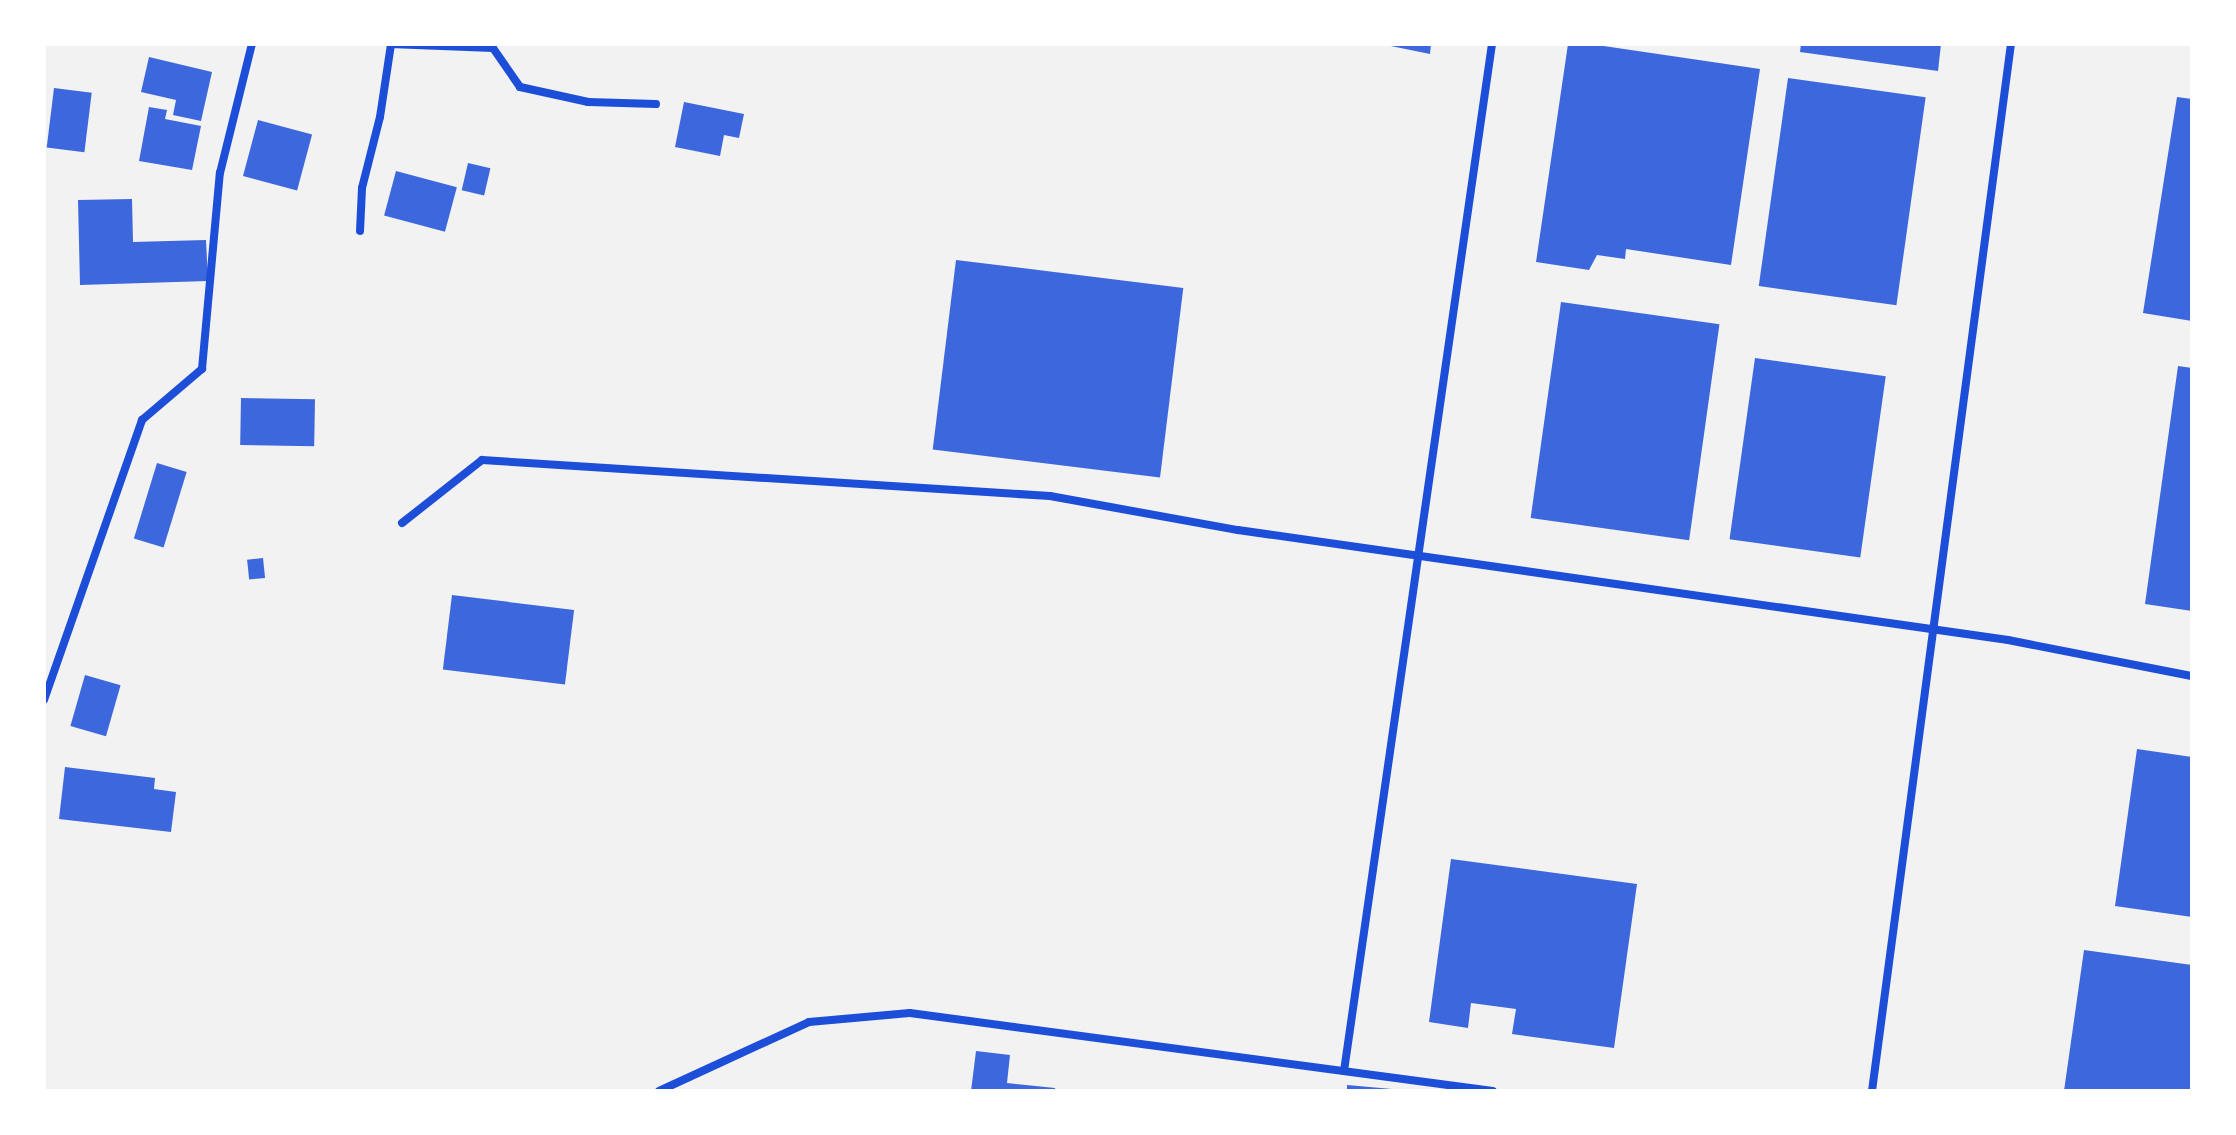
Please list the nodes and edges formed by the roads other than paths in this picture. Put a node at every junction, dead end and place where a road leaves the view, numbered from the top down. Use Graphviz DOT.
graph roads {
  1 [pos="252,44"];
  2 [pos="390,44"];
  3 [pos="1492,44"];
  4 [pos="2011,44"];
  5 [pos="656,104"];
  6 [pos="360,231"];
  7 [pos="402,523"];
  8 [pos="1418,554"];
  9 [pos="1935,629"];
  10 [pos="2192,676"];
  11 [pos="44,700"];
  12 [pos="1344,1071"];
  13 [pos="659,1091"];
  14 [pos="1493,1091"];
  15 [pos="1872,1091"];
  1 -- 11 [label="street"];
  2 -- 5 [label="street"];
  2 -- 6 [label="street"];
  3 -- 8 [label="street"];
  4 -- 9 [label="street"];
  7 -- 8 [label="street"];
  8 -- 9 [label="street"];
  8 -- 12 [label="street"];
  9 -- 10 [label="street"];
  9 -- 15 [label="street"];
  12 -- 13 [label="street"];
  12 -- 14 [label="street"];
}
